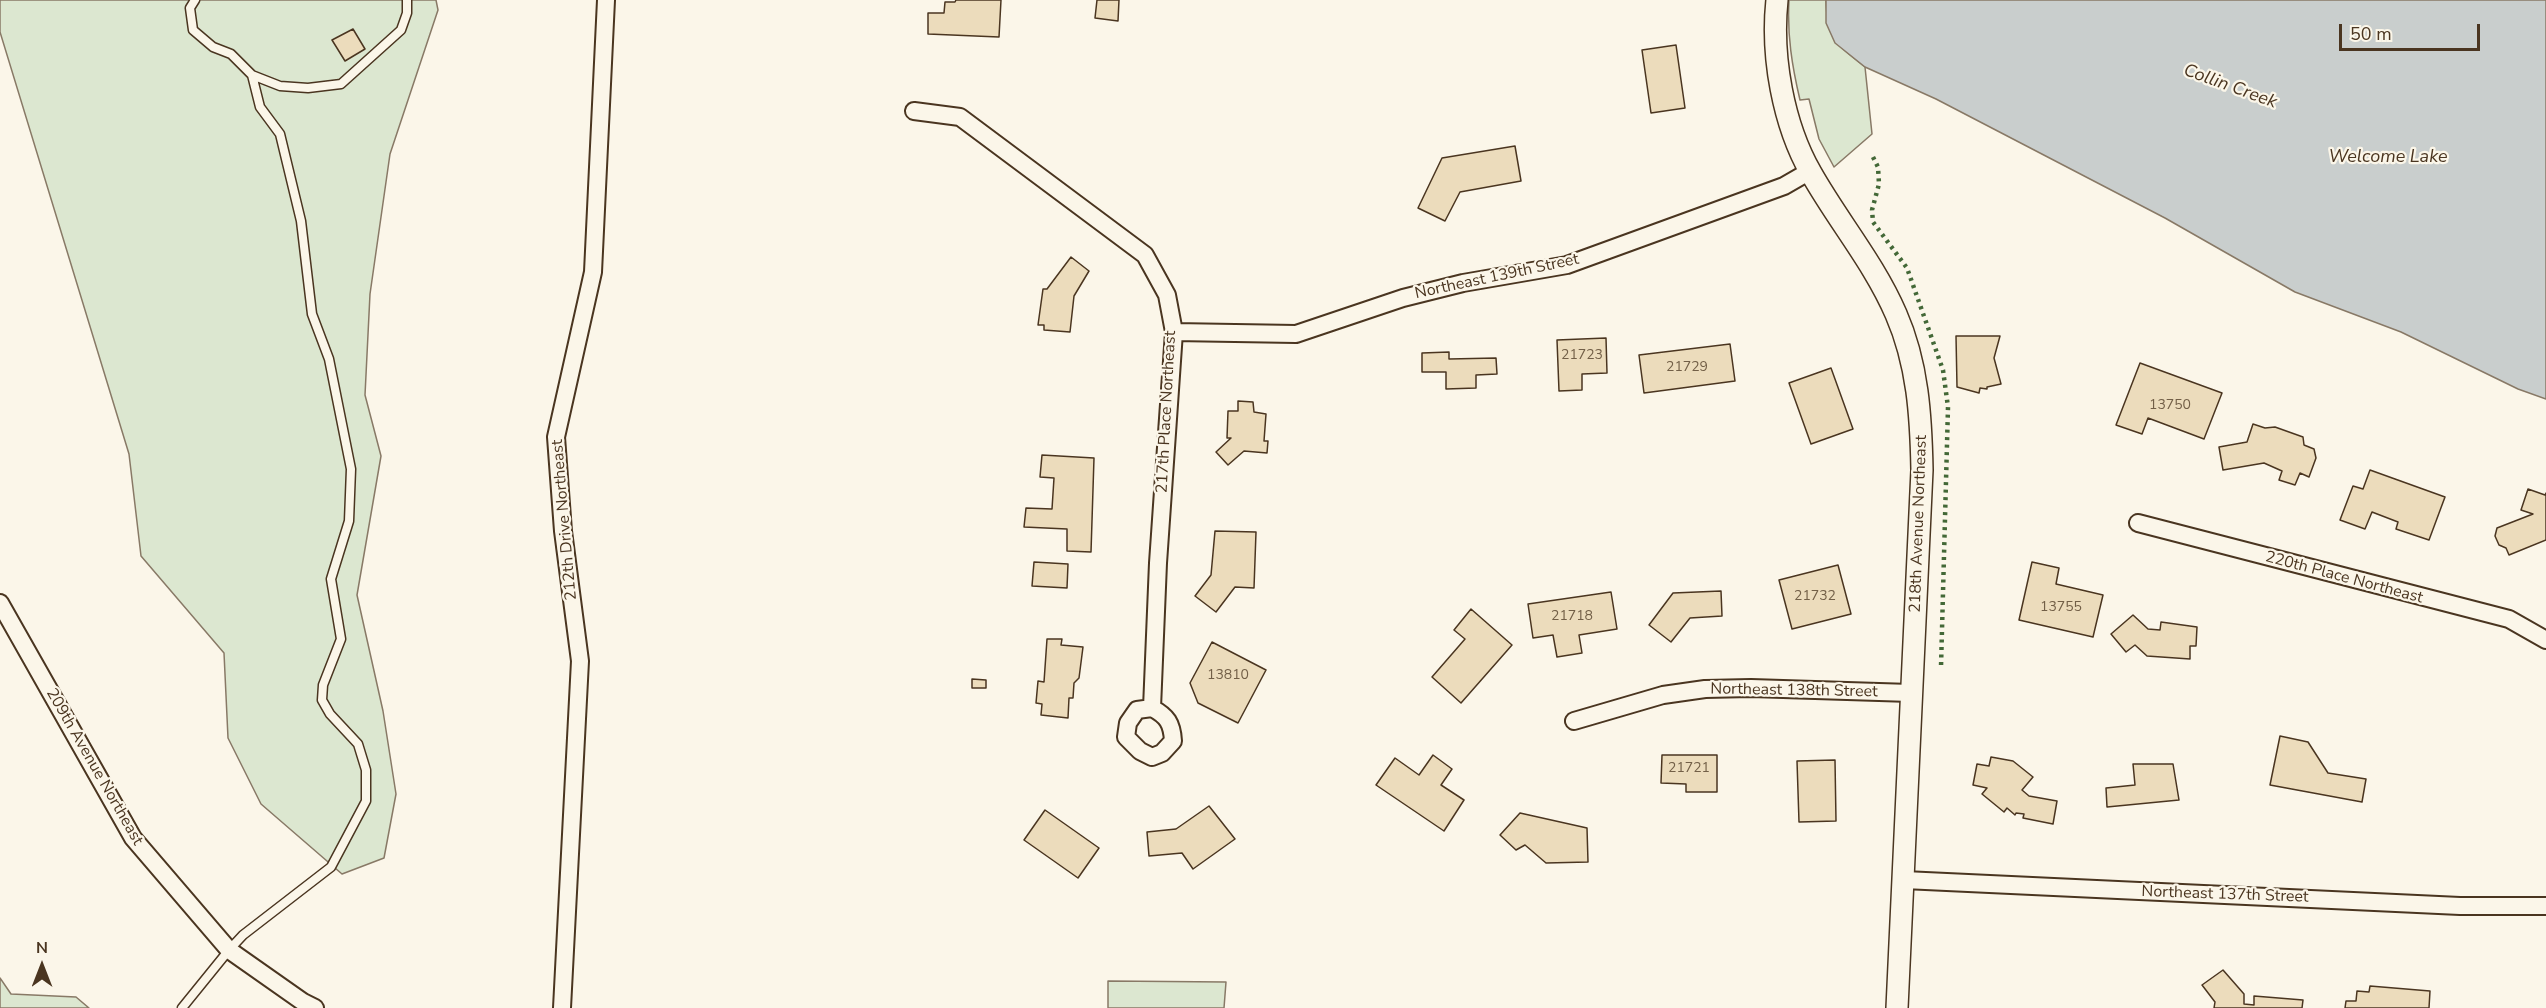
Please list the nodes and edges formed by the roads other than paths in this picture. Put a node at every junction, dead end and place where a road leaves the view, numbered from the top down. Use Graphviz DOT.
graph roads {
  1 [pos="195,0"];
  2 [pos="407,0"];
  3 [pos="606,0"];
  4 [pos="1777,0"];
  5 [pos="252,75"];
  6 [pos="914,111"];
  7 [pos="1810,171"];
  8 [pos="1174,333"];
  9 [pos="2138,524"];
  10 [pos="0,603"];
  11 [pos="2546,640"];
  12 [pos="1911,693"];
  13 [pos="1152,708"];
  14 [pos="1574,721"];
  15 [pos="1904,880"];
  16 [pos="2546,906"];
  17 [pos="229,950"];
  18 [pos="182,1008"];
  19 [pos="315,1008"];
  20 [pos="562,1008"];
  21 [pos="1897,1008"];
  1 -- 5 [label="lane"];
  2 -- 5 [label="lane"];
  3 -- 20 [label="street, 212th Drive Northeast"];
  4 -- 7 [label="street, 218th Avenue Northeast"];
  5 -- 17 [label="lane"];
  6 -- 8 [label="street, 217th Place Northeast"];
  7 -- 8 [label="street, Northeast 139th Street"];
  7 -- 12 [label="street, 218th Avenue Northeast"];
  8 -- 13 [label="street, 217th Place Northeast"];
  9 -- 11 [label="street, 220th Place Northeast"];
  10 -- 17 [label="street, 209th Avenue Northeast"];
  12 -- 14 [label="street, Northeast 138th Street"];
  12 -- 15 [label="street, 218th Avenue Northeast"];
  15 -- 16 [label="street, Northeast 137th Street"];
  15 -- 21 [label="street, 218th Avenue Northeast"];
  17 -- 18 [label="lane"];
  17 -- 19 [label="street, 209th Avenue Northeast"];
}
